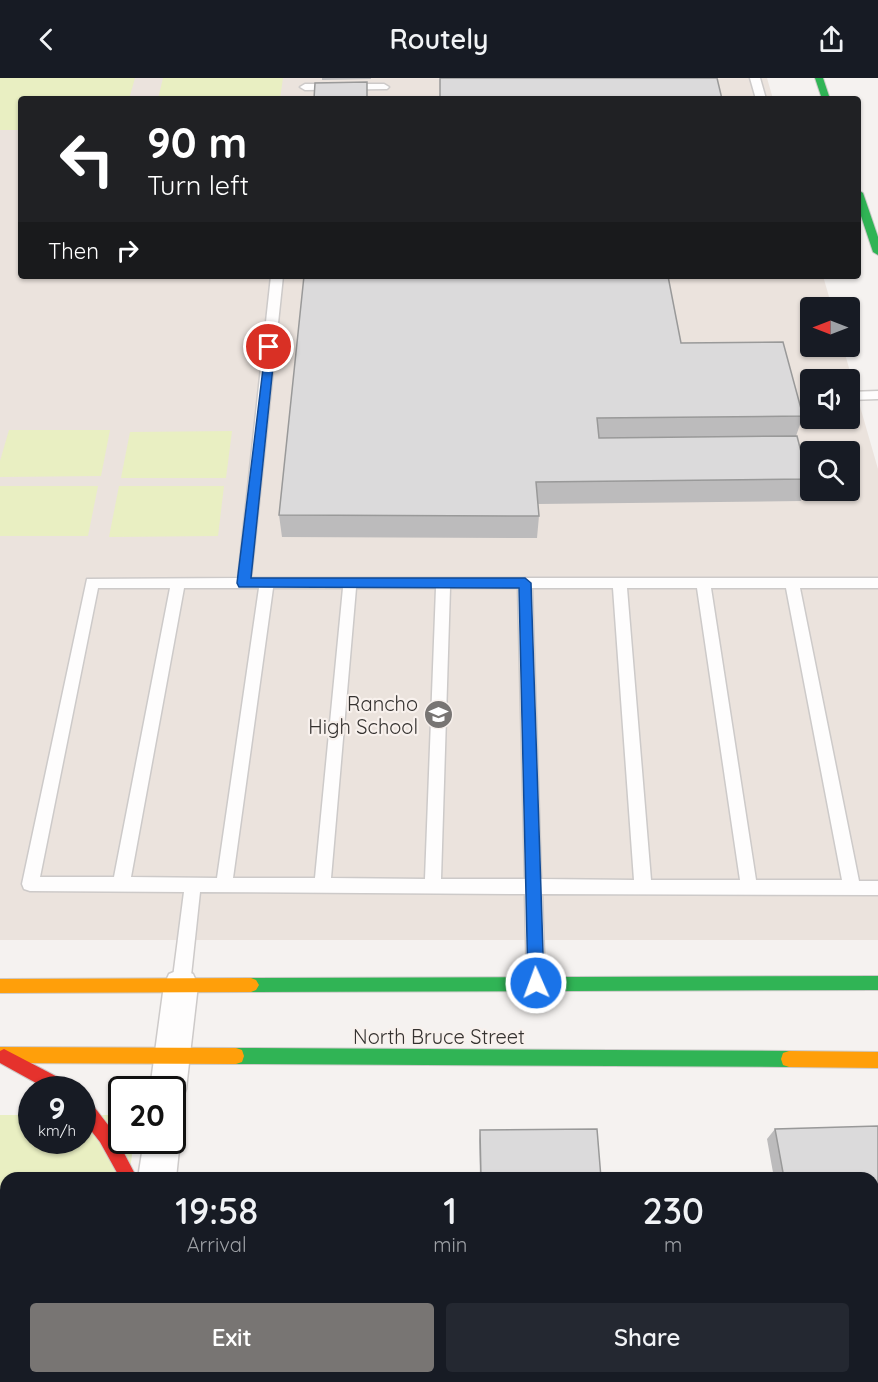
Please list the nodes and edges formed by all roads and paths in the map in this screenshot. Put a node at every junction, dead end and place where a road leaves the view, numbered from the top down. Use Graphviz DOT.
graph roads {
  1 [pos="754,78"];
  2 [pos="819,78"];
  3 [pos="306,82"];
  4 [pos="385,82"];
  5 [pos="759,96"];
  6 [pos="825,96"];
  7 [pos="861,209"];
  8 [pos="878,252"];
  9 [pos="277,279"];
  10 [pos="878,395"];
  11 [pos="860,396"];
  12 [pos="178,583"];
  13 [pos="244,583"];
  14 [pos="267,583"];
  15 [pos="350,583"];
  16 [pos="443,583"];
  17 [pos="525,583"];
  18 [pos="620,583"];
  19 [pos="703,583"];
  20 [pos="792,583"];
  21 [pos="878,584"];
  22 [pos="121,885"];
  23 [pos="193,885"];
  24 [pos="224,885"];
  25 [pos="322,886"];
  26 [pos="433,886"];
  27 [pos="533,887"];
  28 [pos="643,887"];
  29 [pos="749,888"];
  30 [pos="852,888"];
  31 [pos="878,888"];
  32 [pos="536,983"];
  33 [pos="878,983"];
  34 [pos="181,985"];
  35 [pos="0,986"];
  36 [pos="0,1055"];
  37 [pos="172,1055"];
  38 [pos="878,1060"];
  39 [pos="39,1076"];
  40 [pos="170,1076"];
  41 [pos="96,1123"];
  42 [pos="160,1154"];
  43 [pos="126,1172"];
  44 [pos="158,1172"];
  1 -- 5 [label="lane"];
  2 -- 6 [label="main road"];
  3 -- 4 [label="lane"];
  7 -- 8 [label="main road"];
  9 -- 13 [label="lane"];
  10 -- 11 [label="lane"];
  12 -- 13 [label="lane"];
  12 -- 22 [label="lane"];
  12 -- 22 [label="lane"];
  13 -- 14 [label="lane"];
  14 -- 15 [label="lane"];
  14 -- 24 [label="lane"];
  15 -- 16 [label="lane"];
  15 -- 25 [label="lane"];
  16 -- 17 [label="lane"];
  16 -- 26 [label="lane"];
  17 -- 18 [label="lane"];
  17 -- 27 [label="lane"];
  18 -- 19 [label="lane"];
  18 -- 28 [label="lane"];
  19 -- 20 [label="lane"];
  19 -- 29 [label="lane"];
  20 -- 21 [label="lane"];
  20 -- 30 [label="lane"];
  22 -- 23 [label="lane"];
  23 -- 24 [label="lane"];
  23 -- 34 [label="lane"];
  24 -- 25 [label="lane"];
  25 -- 26 [label="lane"];
  26 -- 27 [label="lane"];
  27 -- 28 [label="lane"];
  27 -- 32 [label="lane"];
  28 -- 29 [label="lane"];
  29 -- 30 [label="lane"];
  30 -- 31 [label="lane"];
  32 -- 33 [label="main road"];
  32 -- 34 [label="main road"];
  34 -- 35 [label="main road"];
  34 -- 37 [label="street"];
  36 -- 37 [label="main road, North Bruce Street"];
  36 -- 39 [label="main road"];
  37 -- 38 [label="main road, North Bruce Street"];
  37 -- 40 [label="street"];
  41 -- 43 [label="main road"];
  42 -- 44 [label="street"];
}
